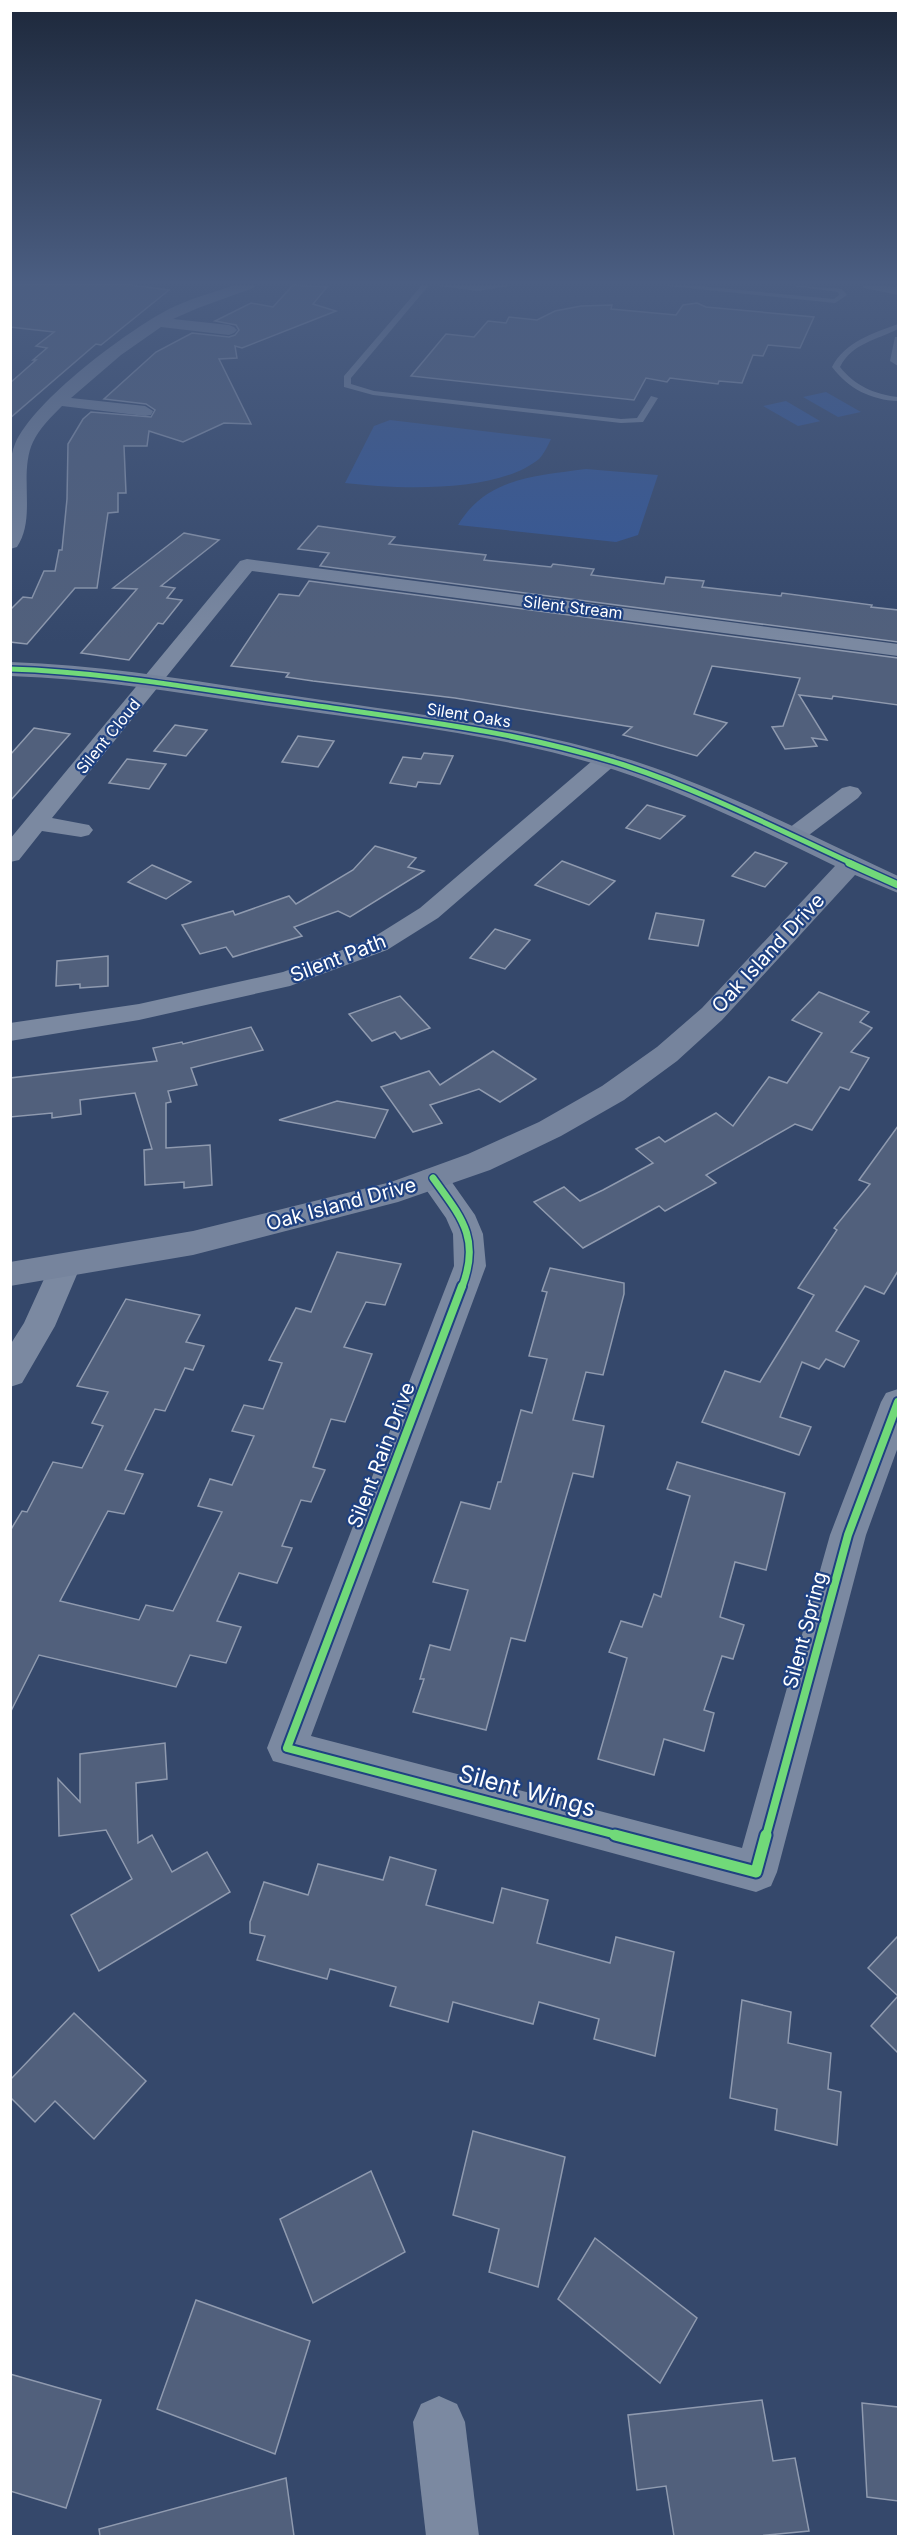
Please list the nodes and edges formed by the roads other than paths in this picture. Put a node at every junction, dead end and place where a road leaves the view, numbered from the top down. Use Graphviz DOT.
graph roads {
  1 [pos="55,404"];
  2 [pos="83,404"];
  3 [pos="466,404"];
  4 [pos="650,404"];
  5 [pos="145,411"];
  6 [pos="10,543"];
  7 [pos="247,565"];
  8 [pos="898,650"];
  9 [pos="10,669"];
  10 [pos="152,682"];
  11 [pos="607,760"];
  12 [pos="850,793"];
  13 [pos="36,823"];
  14 [pos="81,830"];
  15 [pos="793,836"];
  16 [pos="10,855"];
  17 [pos="851,864"];
  18 [pos="898,885"];
  19 [pos="10,1032"];
  20 [pos="433,1178"];
  21 [pos="65,1265"];
  22 [pos="10,1274"];
  23 [pos="10,1374"];
  24 [pos="898,1402"];
  25 [pos="288,1748"];
  26 [pos="756,1872"];
  27 [pos="439,2422"];
  28 [pos="453,2536"];
  1 -- 6 [label="street"];
  2 -- 5 [label="street"];
  3 -- 4 [label="lane"];
  7 -- 8 [label="street, Silent Stream"];
  7 -- 10 [label="street, Silent Cloud"];
  9 -- 10 [label="street, Silent Oaks"];
  10 -- 11 [label="street, Silent Oaks"];
  10 -- 13 [label="street, Silent Cloud"];
  11 -- 15 [label="street, Silent Oaks"];
  11 -- 19 [label="street, Silent Path"];
  12 -- 15 [label="street"];
  13 -- 14 [label="street"];
  13 -- 16 [label="street, Silent Cloud"];
  15 -- 17 [label="street, Silent Oaks"];
  17 -- 18 [label="street, Silent Oaks"];
  17 -- 20 [label="street, Oak Island Drive"];
  20 -- 21 [label="street, Oak Island Drive"];
  20 -- 25 [label="street, Silent Rain Drive"];
  21 -- 22 [label="street, Oak Island Drive"];
  21 -- 23 [label="street"];
  24 -- 26 [label="street, Silent Spring"];
  25 -- 26 [label="street, Silent Wings"];
  27 -- 28 [label="street"];
}
